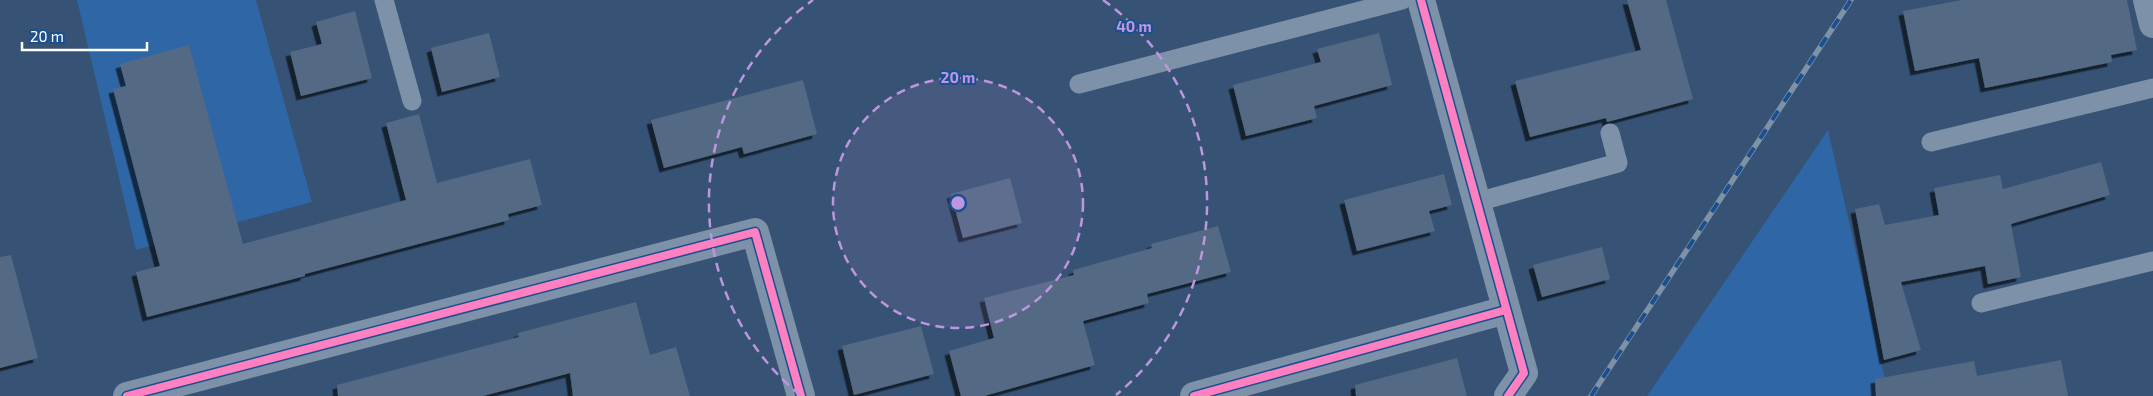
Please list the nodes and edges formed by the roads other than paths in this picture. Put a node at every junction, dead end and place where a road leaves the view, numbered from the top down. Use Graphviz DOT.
graph roads {
  1 [pos="384,0"];
  2 [pos="1402,0"];
  3 [pos="1421,0"];
  4 [pos="2147,0"];
  5 [pos="2153,24"];
  6 [pos="1079,84"];
  7 [pos="2153,88"];
  8 [pos="412,101"];
  9 [pos="1610,133"];
  10 [pos="1931,142"];
  11 [pos="1477,202"];
  12 [pos="2153,261"];
  13 [pos="1981,303"];
  14 [pos="1506,310"];
  15 [pos="127,396"];
  16 [pos="801,396"];
  17 [pos="1194,396"];
  18 [pos="1508,396"];
  1 -- 8 [label="lane"];
  2 -- 6 [label="lane"];
  3 -- 11 [label="street"];
  4 -- 5 [label="street"];
  7 -- 10 [label="lane"];
  9 -- 11 [label="lane"];
  11 -- 14 [label="street"];
  12 -- 13 [label="lane"];
  14 -- 17 [label="street"];
  14 -- 18 [label="street"];
  15 -- 16 [label="street"];
}
